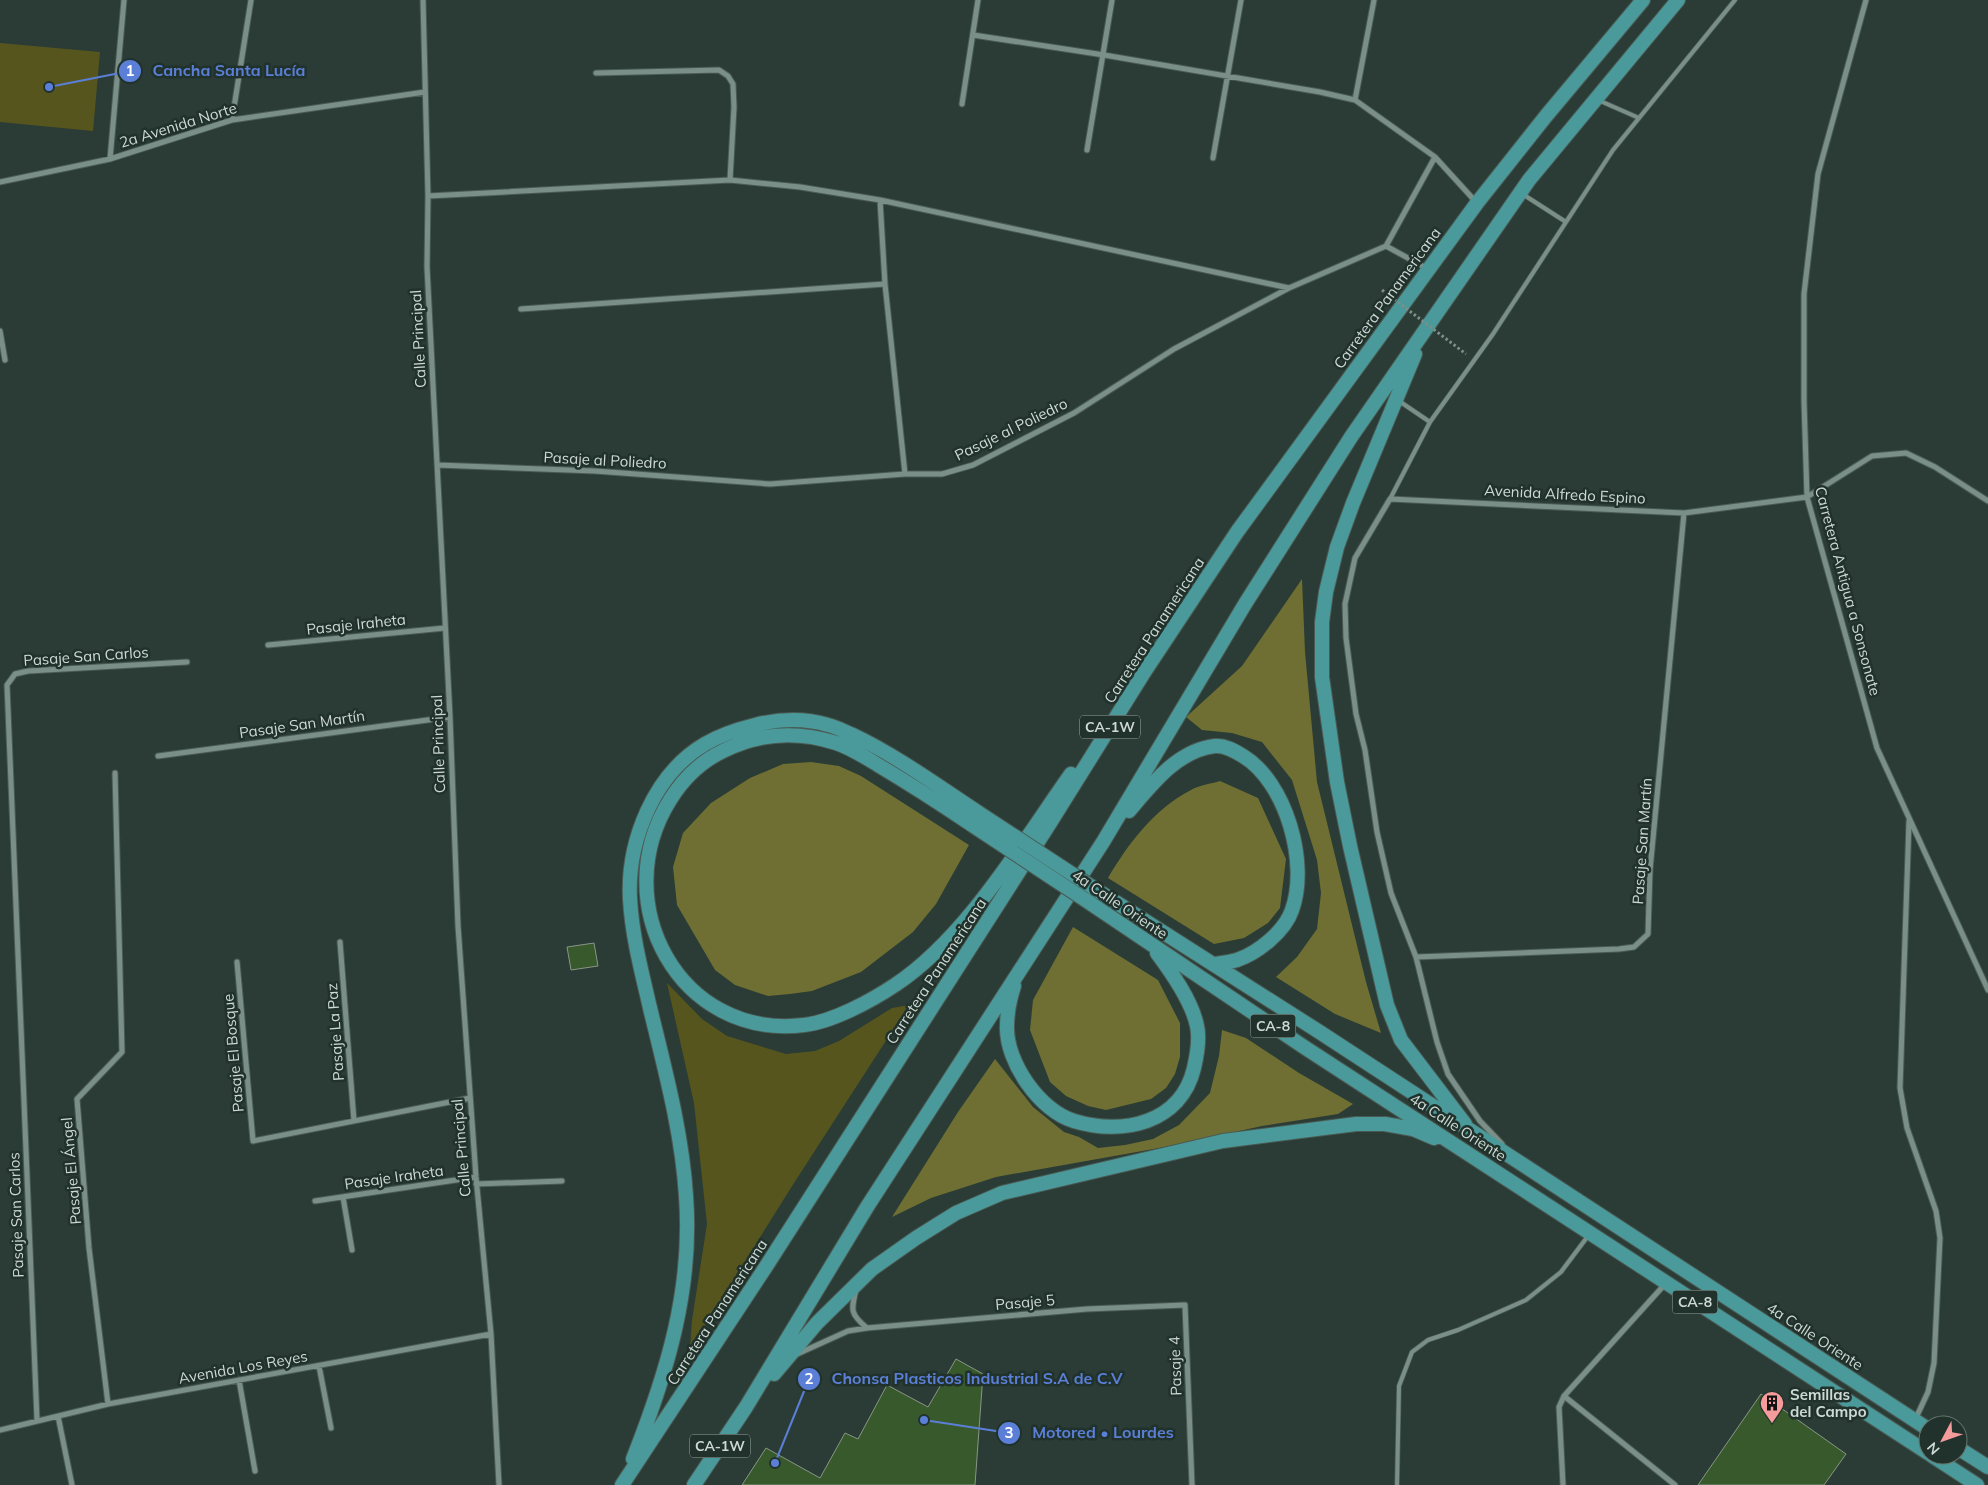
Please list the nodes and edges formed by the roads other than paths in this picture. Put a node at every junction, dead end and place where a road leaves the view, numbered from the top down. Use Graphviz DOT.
graph roads {
  1 [pos="124,0"];
  2 [pos="251,0"];
  3 [pos="423,0"];
  4 [pos="978,0"];
  5 [pos="1112,0"];
  6 [pos="1241,0"];
  7 [pos="1374,0"];
  8 [pos="1643,0"];
  9 [pos="1678,0"];
  10 [pos="1735,0"];
  11 [pos="1866,0"];
  12 [pos="973,35"];
  13 [pos="1104,54"];
  14 [pos="596,73"];
  15 [pos="1227,77"];
  16 [pos="425,92"];
  17 [pos="1596,99"];
  18 [pos="1355,100"];
  19 [pos="962,104"];
  20 [pos="1639,118"];
  21 [pos="232,120"];
  22 [pos="1087,150"];
  23 [pos="1435,157"];
  24 [pos="1213,158"];
  25 [pos="110,159"];
  26 [pos="730,180"];
  27 [pos="0,182"];
  28 [pos="1520,193"];
  29 [pos="428,196"];
  30 [pos="880,200"];
  31 [pos="1476,203"];
  32 [pos="1566,222"];
  33 [pos="1386,246"];
  34 [pos="1428,270"];
  35 [pos="885,284"];
  36 [pos="1289,288"];
  37 [pos="521,309"];
  38 [pos="1425,329"];
  39 [pos="0,331"];
  40 [pos="5,360"];
  41 [pos="1396,399"];
  42 [pos="1430,422"];
  43 [pos="437,465"];
  44 [pos="905,474"];
  45 [pos="1807,496"];
  46 [pos="1390,498"];
  47 [pos="1988,501"];
  48 [pos="1684,513"];
  49 [pos="445,628"];
  50 [pos="268,645"];
  51 [pos="187,662"];
  52 [pos="1143,674"];
  53 [pos="450,717"];
  54 [pos="158,756"];
  55 [pos="115,773"];
  56 [pos="1909,818"];
  57 [pos="975,819"];
  58 [pos="1103,842"];
  59 [pos="1088,893"];
  60 [pos="1056,915"];
  61 [pos="340,942"];
  62 [pos="1152,946"];
  63 [pos="1416,957"];
  64 [pos="237,962"];
  65 [pos="1215,964"];
  66 [pos="1988,990"];
  67 [pos="470,1098"];
  68 [pos="354,1121"];
  69 [pos="1472,1133"];
  70 [pos="1463,1149"];
  71 [pos="1516,1160"];
  72 [pos="476,1178"];
  73 [pos="562,1181"];
  74 [pos="476,1184"];
  75 [pos="344,1197"];
  76 [pos="315,1201"];
  77 [pos="1590,1232"];
  78 [pos="352,1250"];
  79 [pos="857,1283"];
  80 [pos="1666,1283"];
  81 [pos="1185,1306"];
  82 [pos="868,1328"];
  83 [pos="491,1334"];
  84 [pos="787,1358"];
  85 [pos="319,1366"];
  86 [pos="239,1380"];
  87 [pos="1564,1396"];
  88 [pos="108,1404"];
  89 [pos="746,1407"];
  90 [pos="58,1416"];
  91 [pos="37,1420"];
  92 [pos="1915,1420"];
  93 [pos="1918,1422"];
  94 [pos="331,1428"];
  95 [pos="0,1430"];
  96 [pos="1918,1446"];
  97 [pos="1968,1454"];
  98 [pos="1947,1465"];
  99 [pos="1988,1467"];
  100 [pos="255,1471"];
  101 [pos="72,1485"];
  102 [pos="500,1485"];
  103 [pos="622,1485"];
  104 [pos="694,1485"];
  105 [pos="1192,1485"];
  106 [pos="1396,1485"];
  107 [pos="1563,1485"];
  108 [pos="1675,1485"];
  109 [pos="1977,1485"];
  1 -- 25 [label="street"];
  2 -- 21 [label="street"];
  3 -- 16 [label="street, Calle Principal"];
  4 -- 12 [label="street"];
  5 -- 13 [label="street"];
  6 -- 15 [label="street"];
  7 -- 18 [label="street"];
  8 -- 31 [label="highway, Carretera Panamericana / CA-1W"];
  9 -- 17 [label="highway, CA-1W"];
  10 -- 20 [label="lane"];
  11 -- 45 [label="street, Carretera Antigua a Sonsonate"];
  12 -- 13 [label="street"];
  12 -- 19 [label="street"];
  13 -- 15 [label="street"];
  13 -- 22 [label="street"];
  14 -- 26 [label="street"];
  15 -- 18 [label="street"];
  15 -- 24 [label="street"];
  16 -- 21 [label="street, 2a Avenida Norte"];
  16 -- 29 [label="street, Calle Principal"];
  17 -- 20 [label="lane"];
  17 -- 28 [label="highway, CA-1W"];
  18 -- 23 [label="street"];
  20 -- 32 [label="lane"];
  21 -- 25 [label="street, 2a Avenida Norte"];
  23 -- 31 [label="street"];
  23 -- 33 [label="street"];
  25 -- 27 [label="street, 2a Avenida Norte"];
  26 -- 29 [label="street"];
  26 -- 30 [label="street"];
  28 -- 32 [label="lane"];
  28 -- 38 [label="highway, CA-1W"];
  29 -- 43 [label="street, Calle Principal"];
  30 -- 35 [label="street"];
  30 -- 36 [label="street"];
  31 -- 34 [label="highway, Carretera Panamericana / CA-1W"];
  32 -- 42 [label="lane"];
  33 -- 34 [label="street"];
  33 -- 36 [label="street, Pasaje al Poliedro"];
  34 -- 52 [label="highway, Carretera Panamericana / CA-1W"];
  35 -- 37 [label="street"];
  35 -- 44 [label="street"];
  36 -- 44 [label="street, Pasaje al Poliedro"];
  38 -- 41 [label="highway"];
  38 -- 58 [label="highway, CA-1W"];
  39 -- 40 [label="street"];
  41 -- 42 [label="lane"];
  41 -- 69 [label="highway"];
  42 -- 46 [label="lane"];
  43 -- 44 [label="street, Pasaje al Poliedro"];
  43 -- 49 [label="street, Calle Principal"];
  45 -- 47 [label="street"];
  45 -- 48 [label="street, Avenida Alfredo Espino"];
  45 -- 56 [label="street, Carretera Antigua a Sonsonate"];
  46 -- 48 [label="street, Avenida Alfredo Espino"];
  46 -- 63 [label="street"];
  48 -- 63 [label="street, Pasaje San Martín"];
  49 -- 50 [label="street, Pasaje Iraheta"];
  49 -- 53 [label="street, Calle Principal"];
  51 -- 91 [label="street, Pasaje San Carlos"];
  52 -- 57 [label="highway"];
  52 -- 103 [label="highway, Carretera Panamericana / CA-1W"];
  53 -- 54 [label="street, Pasaje San Martín"];
  53 -- 67 [label="street, Calle Principal"];
  55 -- 88 [label="street, Pasaje El Ángel"];
  56 -- 66 [label="street, Carretera Antigua a Sonsonate"];
  56 -- 92 [label="street"];
  57 -- 59 [label="highway, 4a Calle Oriente / CA-8, bridge"];
  57 -- 103 [label="highway"];
  58 -- 60 [label="highway, CA-1W"];
  58 -- 65 [label="highway"];
  59 -- 62 [label="highway, 4a Calle Oriente / CA-8"];
  59 -- 65 [label="highway, 4a Calle Oriente / CA-8"];
  60 -- 62 [label="highway"];
  60 -- 89 [label="highway, CA-1W"];
  61 -- 68 [label="street, Pasaje La Paz"];
  62 -- 70 [label="highway, 4a Calle Oriente / CA-8"];
  63 -- 71 [label="street"];
  64 -- 68 [label="street, Pasaje El Bosque"];
  65 -- 69 [label="highway, 4a Calle Oriente / CA-8"];
  67 -- 68 [label="street"];
  67 -- 72 [label="street, Calle Principal"];
  69 -- 71 [label="highway, 4a Calle Oriente / CA-8"];
  70 -- 77 [label="highway, 4a Calle Oriente / CA-8"];
  70 -- 79 [label="highway"];
  71 -- 92 [label="highway, 4a Calle Oriente / CA-8"];
  72 -- 74 [label="street, Calle Principal"];
  72 -- 75 [label="street, Pasaje Iraheta"];
  73 -- 74 [label="street"];
  74 -- 83 [label="street, Calle Principal"];
  75 -- 76 [label="street, Pasaje Iraheta"];
  75 -- 78 [label="street"];
  77 -- 80 [label="highway, 4a Calle Oriente / CA-8"];
  77 -- 106 [label="lane"];
  79 -- 82 [label="street"];
  79 -- 84 [label="highway"];
  80 -- 87 [label="street"];
  80 -- 96 [label="highway, 4a Calle Oriente / CA-8"];
  81 -- 82 [label="street, Pasaje 5"];
  81 -- 105 [label="street, Pasaje 4"];
  82 -- 84 [label="street, Pasaje 5"];
  83 -- 85 [label="street, Avenida Los Reyes"];
  83 -- 102 [label="street, Calle Principal"];
  84 -- 89 [label="highway"];
  85 -- 86 [label="street, Avenida Los Reyes"];
  85 -- 94 [label="street"];
  86 -- 88 [label="street, Avenida Los Reyes"];
  86 -- 100 [label="street"];
  87 -- 107 [label="street"];
  87 -- 108 [label="street"];
  88 -- 90 [label="street, Avenida Los Reyes"];
  89 -- 104 [label="highway, CA-1W"];
  90 -- 91 [label="street, Avenida Los Reyes"];
  90 -- 101 [label="street"];
  91 -- 95 [label="street, Avenida Los Reyes"];
  92 -- 93 [label="highway, 4a Calle Oriente / CA-8"];
  97 -- 99 [label="highway"];
  98 -- 109 [label="highway, 4a Calle Oriente / CA-8"];
}
